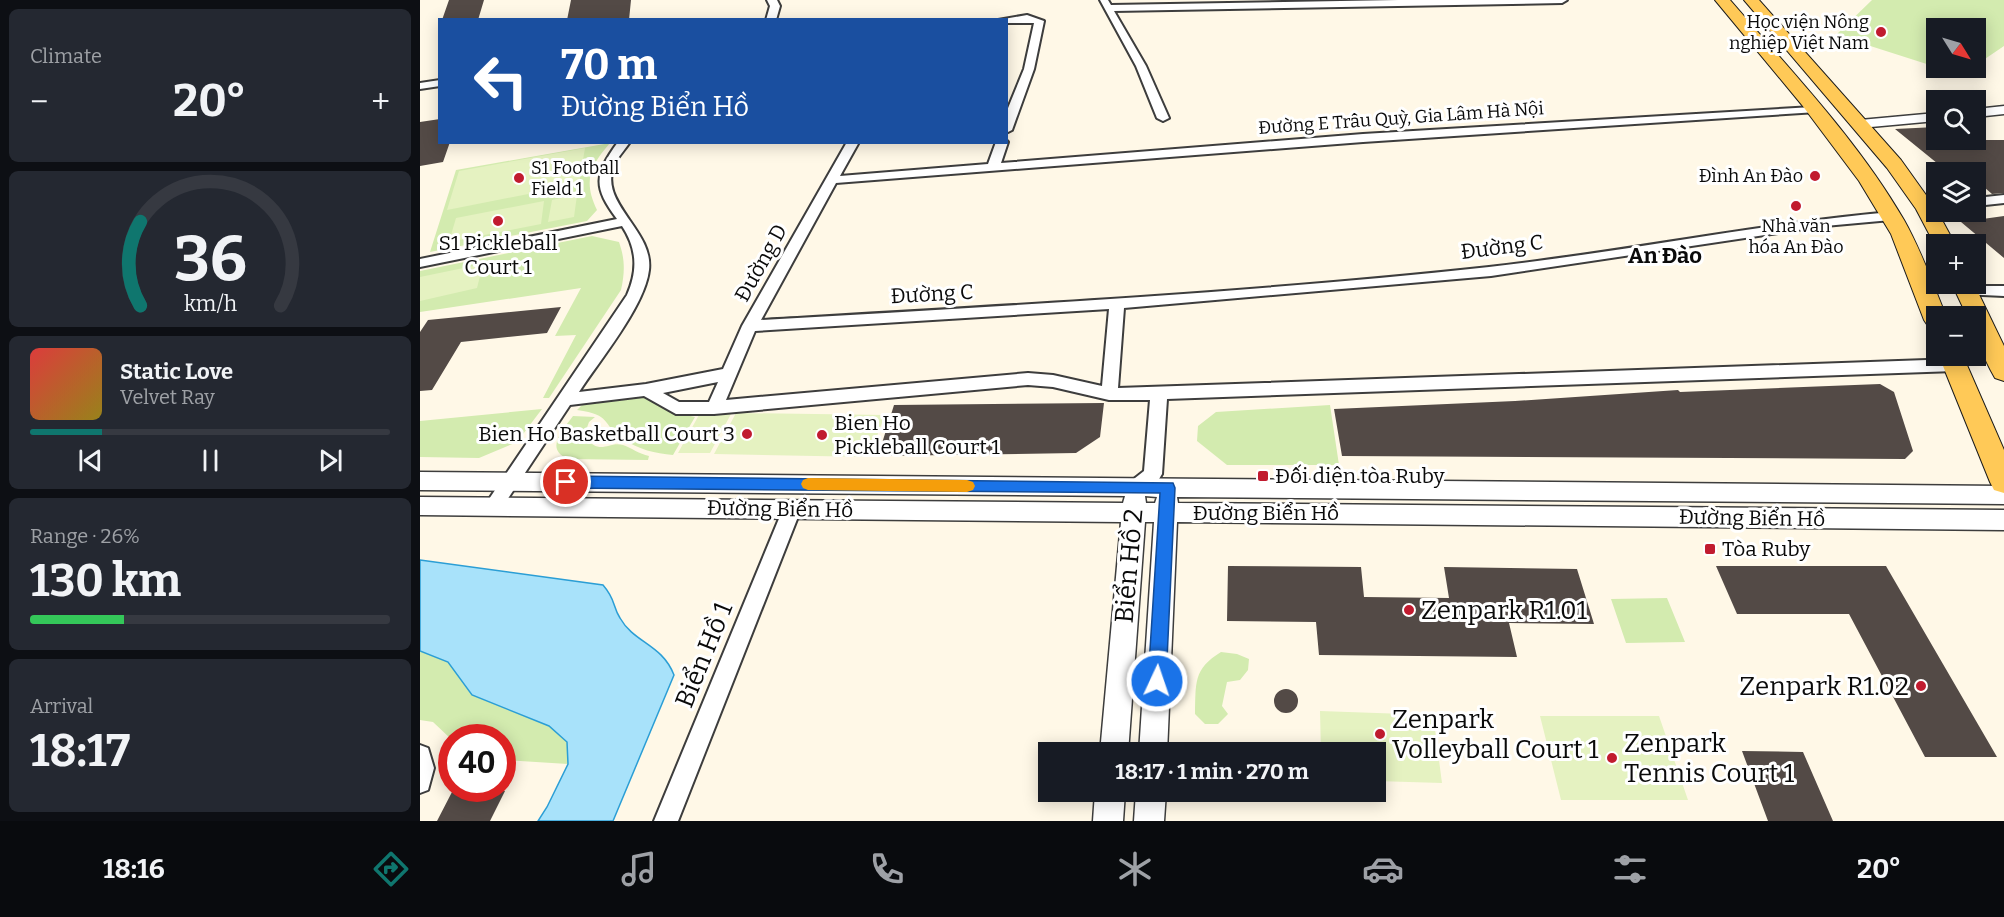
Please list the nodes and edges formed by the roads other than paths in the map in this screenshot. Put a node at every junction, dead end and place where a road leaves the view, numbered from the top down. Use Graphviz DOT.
graph roads {
  1 [pos="772,0"];
  2 [pos="1562,0"];
  3 [pos="1722,0"];
  4 [pos="1751,0"];
  5 [pos="1106,4"];
  6 [pos="772,18"];
  7 [pos="1008,20"];
  8 [pos="438,83"];
  9 [pos="420,86"];
  10 [pos="1813,110"];
  11 [pos="2004,110"];
  12 [pos="1986,112"];
  13 [pos="1163,118"];
  14 [pos="1926,118"];
  15 [pos="1860,124"];
  16 [pos="1008,125"];
  17 [pos="623,144"];
  18 [pos="852,144"];
  19 [pos="1001,144"];
  20 [pos="993,167"];
  21 [pos="832,180"];
  22 [pos="2004,199"];
  23 [pos="1986,201"];
  24 [pos="1926,202"];
  25 [pos="1891,216"];
  26 [pos="624,222"];
  27 [pos="420,263"];
  28 [pos="1986,289"];
  29 [pos="2004,291"];
  30 [pos="1968,294"];
  31 [pos="1117,304"];
  32 [pos="1930,306"];
  33 [pos="750,326"];
  34 [pos="1926,362"];
  35 [pos="1955,366"];
  36 [pos="2004,372"];
  37 [pos="728,374"];
  38 [pos="646,390"];
  39 [pos="1159,393"];
  40 [pos="1109,394"];
  41 [pos="565,400"];
  42 [pos="714,408"];
  43 [pos="420,481"];
  44 [pos="509,482"];
  45 [pos="2004,482"];
  46 [pos="1151,495"];
  47 [pos="2004,495"];
  48 [pos="420,506"];
  49 [pos="493,507"];
  50 [pos="792,509"];
  51 [pos="2004,520"];
  52 [pos="1116,742"];
  53 [pos="1153,742"];
  54 [pos="420,756"];
  55 [pos="420,782"];
  56 [pos="1109,802"];
  57 [pos="1150,802"];
  58 [pos="666,821"];
  59 [pos="1108,821"];
  60 [pos="1149,821"];
  1 -- 6 [label="street"];
  2 -- 5 [label="street"];
  3 -- 10 [label="main road"];
  4 -- 15 [label="main road"];
  5 -- 13 [label="street"];
  7 -- 16 [label="street"];
  8 -- 9 [label="street"];
  10 -- 20 [label="street, Đường E Trâu Quỳ, Gia Lâm Hà Nội"];
  10 -- 25 [label="main road"];
  11 -- 12 [label="street"];
  14 -- 15 [label="street"];
  15 -- 24 [label="main road"];
  17 -- 26 [label="street"];
  18 -- 21 [label="street, Đường D"];
  19 -- 20 [label="street"];
  20 -- 21 [label="street, Đường E Trâu Quỳ, Gia Lâm Hà Nội"];
  21 -- 33 [label="street, Đường D"];
  22 -- 23 [label="street"];
  25 -- 31 [label="street, Đường C"];
  25 -- 32 [label="main road"];
  26 -- 27 [label="street"];
  26 -- 41 [label="street"];
  28 -- 29 [label="street"];
  30 -- 36 [label="main road"];
  31 -- 33 [label="street, Đường C"];
  31 -- 40 [label="street"];
  33 -- 37 [label="street, Đường D"];
  34 -- 39 [label="street"];
  35 -- 45 [label="main road"];
  37 -- 38 [label="street"];
  37 -- 42 [label="street, Đường D"];
  38 -- 41 [label="street"];
  38 -- 42 [label="street"];
  39 -- 40 [label="street"];
  39 -- 46 [label="street"];
  40 -- 42 [label="street"];
  41 -- 44 [label="street"];
  43 -- 44 [label="street, Đường Biển Hồ"];
  44 -- 46 [label="street, Đường Biển Hồ"];
  44 -- 49 [label="street"];
  46 -- 47 [label="street, Đường Biển Hồ"];
  46 -- 50 [label="street, Đường Biển Hồ"];
  46 -- 51 [label="street, Đường Biển Hồ"];
  46 -- 52 [label="street, Biển Hồ 2"];
  46 -- 53 [label="street, Biển Hồ 2"];
  48 -- 49 [label="street, Đường Biển Hồ"];
  49 -- 50 [label="street, Đường Biển Hồ"];
  50 -- 58 [label="street, Biển Hồ 1"];
  54 -- 55 [label="street"];
  56 -- 59 [label="street"];
  57 -- 60 [label="street"];
}
